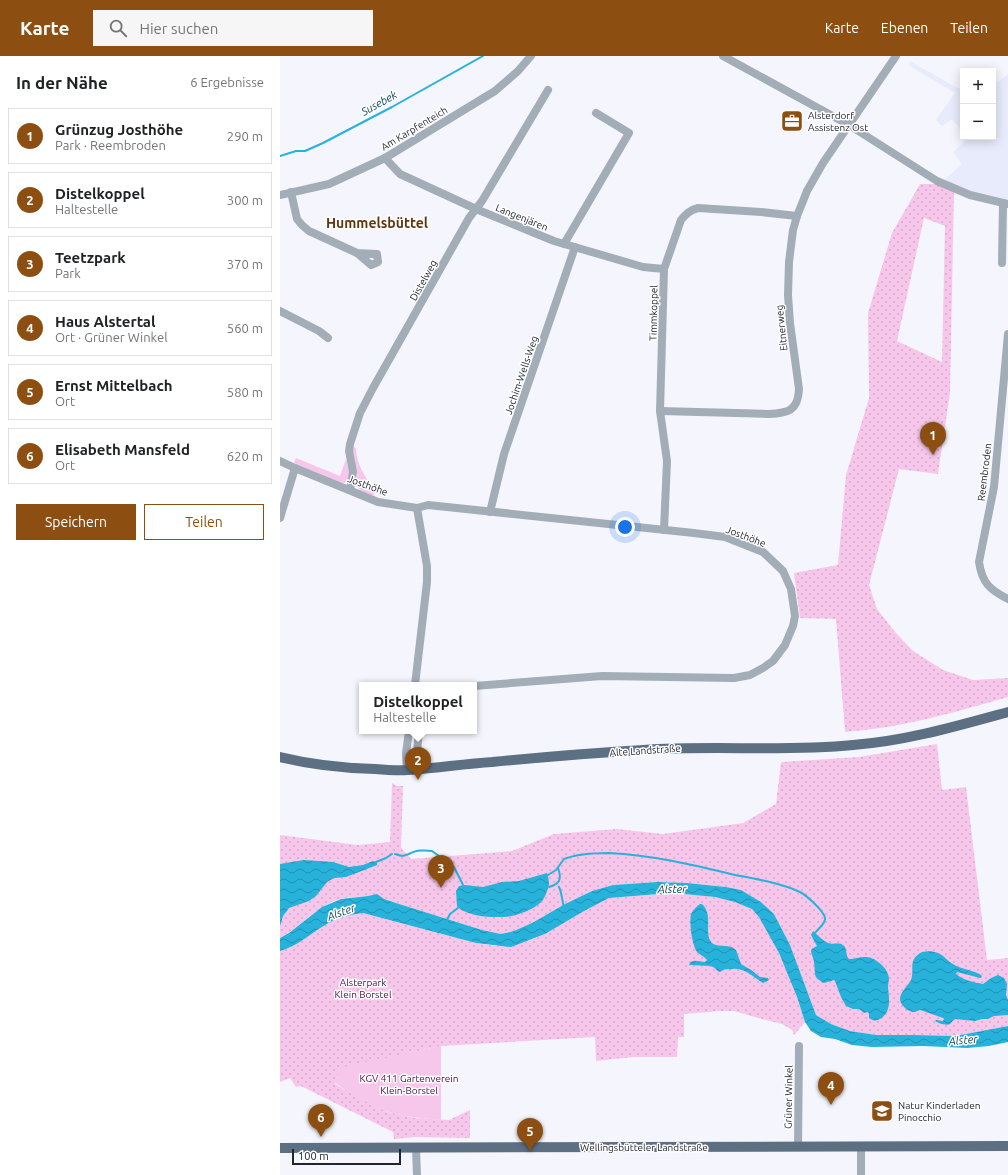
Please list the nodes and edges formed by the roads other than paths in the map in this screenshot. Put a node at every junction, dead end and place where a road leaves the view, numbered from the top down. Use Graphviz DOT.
graph roads {
  1 [pos="531,56"];
  2 [pos="724,56"];
  3 [pos="896,56"];
  4 [pos="548,90"];
  5 [pos="596,113"];
  6 [pos="849,125"];
  7 [pos="385,158"];
  8 [pos="292,192"];
  9 [pos="280,195"];
  10 [pos="1006,203"];
  11 [pos="476,209"];
  12 [pos="797,216"];
  13 [pos="564,244"];
  14 [pos="575,247"];
  15 [pos="357,253"];
  16 [pos="1002,263"];
  17 [pos="664,269"];
  18 [pos="280,311"];
  19 [pos="1008,334"];
  20 [pos="328,338"];
  21 [pos="660,412"];
  22 [pos="1004,421"];
  23 [pos="280,461"];
  24 [pos="295,468"];
  25 [pos="350,490"];
  26 [pos="417,508"];
  27 [pos="490,512"];
  28 [pos="280,518"];
  29 [pos="664,530"];
  30 [pos="1008,599"];
  31 [pos="415,682"];
  32 [pos="477,686"];
  33 [pos="1008,712"];
  34 [pos="409,734"];
  35 [pos="419,734"];
  36 [pos="280,757"];
  37 [pos="418,769"];
  38 [pos="407,770"];
  39 [pos="799,1046"];
  40 [pos="1008,1146"];
  41 [pos="798,1147"];
  42 [pos="861,1147"];
  43 [pos="280,1148"];
  44 [pos="416,1148"];
  45 [pos="417,1175"];
  46 [pos="861,1175"];
  1 -- 7 [label="street, Am Karpfenteich"];
  2 -- 6 [label="street"];
  3 -- 6 [label="street, Eitnerweg"];
  4 -- 11 [label="street, Distelweg"];
  5 -- 13 [label="street"];
  6 -- 10 [label="street"];
  6 -- 12 [label="street, Eitnerweg"];
  7 -- 8 [label="street, Am Karpfenteich"];
  7 -- 11 [label="street, Langenjären"];
  8 -- 9 [label="street, Am Karpfenteich"];
  8 -- 15 [label="street"];
  10 -- 16 [label="street"];
  11 -- 13 [label="street, Langenjären"];
  11 -- 25 [label="street, Distelweg"];
  12 -- 17 [label="street, Timmkoppel"];
  12 -- 21 [label="street, Eitnerweg"];
  13 -- 14 [label="street, Langenjären"];
  14 -- 17 [label="street, Langenjären"];
  14 -- 27 [label="street, Jochim-Wells-Weg"];
  17 -- 21 [label="street, Timmkoppel"];
  18 -- 20 [label="street"];
  19 -- 22 [label="street, Reembroden"];
  21 -- 29 [label="street, Timmkoppel"];
  22 -- 30 [label="street, Reembroden"];
  23 -- 24 [label="street, Josthöhe"];
  24 -- 25 [label="street, Josthöhe"];
  24 -- 28 [label="street"];
  25 -- 26 [label="street, Josthöhe"];
  26 -- 27 [label="street, Josthöhe"];
  26 -- 31 [label="street"];
  27 -- 29 [label="street, Josthöhe"];
  29 -- 32 [label="street, Josthöhe"];
  33 -- 37 [label="main road, Alte Landstraße"];
  34 -- 38 [label="street"];
  35 -- 37 [label="street"];
  36 -- 38 [label="main road, Alte Landstraße"];
  37 -- 38 [label="main road, Alte Landstraße"];
  39 -- 41 [label="street, Grüner Winkel"];
  40 -- 42 [label="main road, Wellingsbütteler Landstraße"];
  41 -- 42 [label="main road, Wellingsbütteler Landstraße"];
  41 -- 44 [label="main road, Wellingsbütteler Landstraße"];
  42 -- 46 [label="street"];
  43 -- 44 [label="main road, Wellingsbütteler Landstraße"];
  44 -- 45 [label="street"];
}
